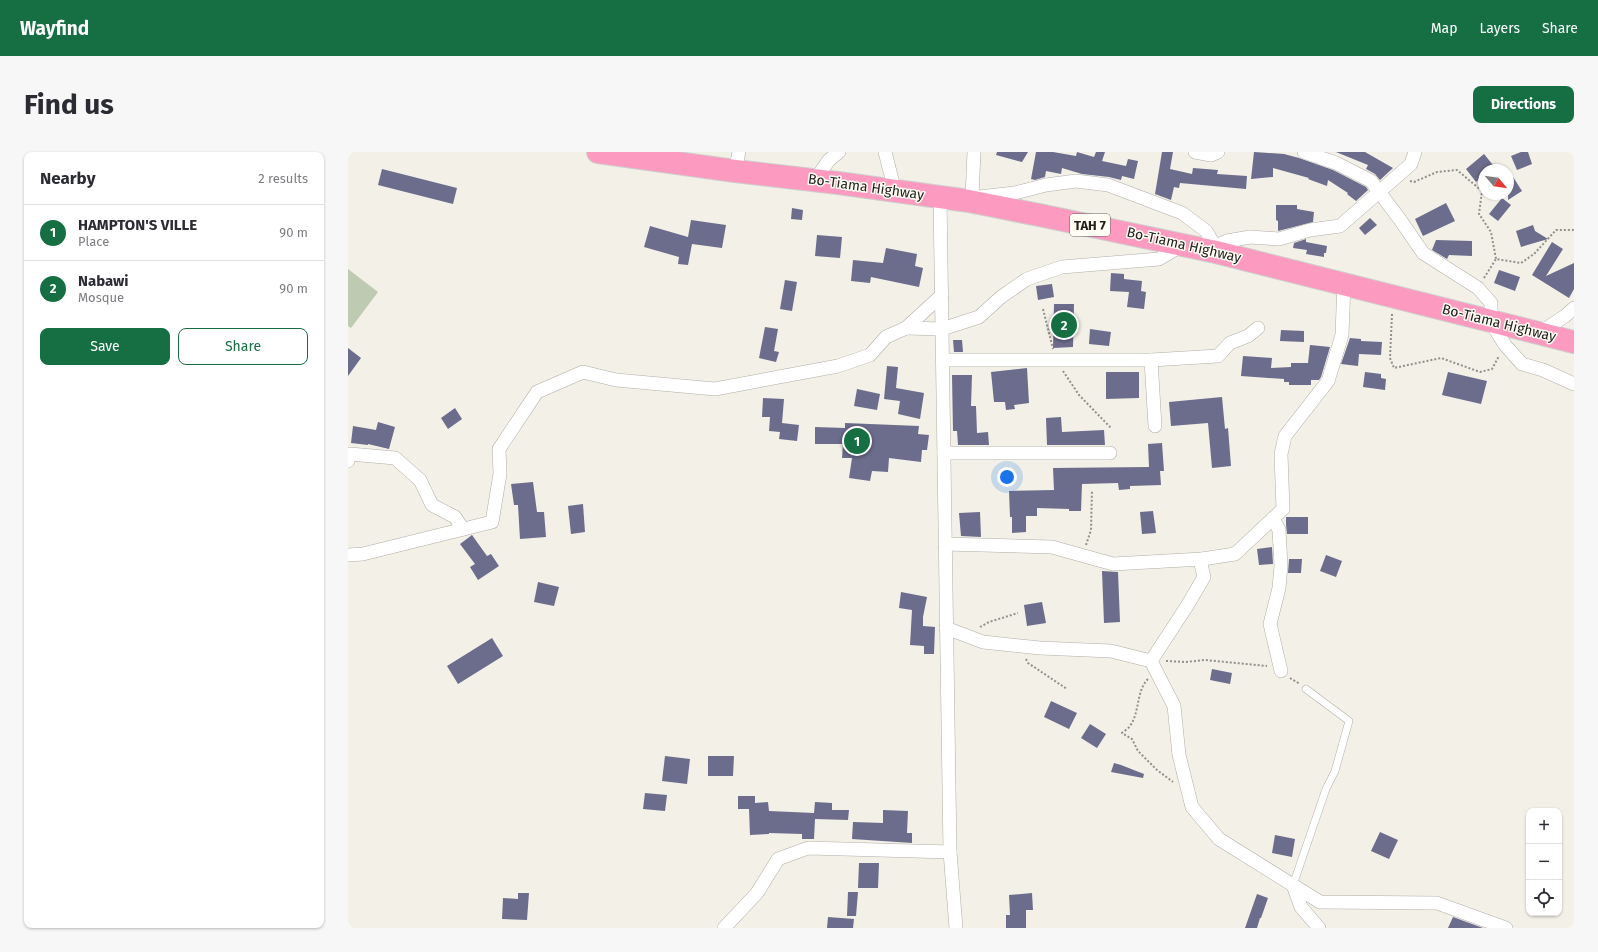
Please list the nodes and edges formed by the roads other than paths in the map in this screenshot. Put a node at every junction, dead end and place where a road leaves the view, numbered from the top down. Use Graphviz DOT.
graph roads {
  1 [pos="598,152"];
  2 [pos="839,152"];
  3 [pos="885,152"];
  4 [pos="974,152"];
  5 [pos="1195,152"];
  6 [pos="1218,152"];
  7 [pos="1304,152"];
  8 [pos="1415,152"];
  9 [pos="737,161"];
  10 [pos="815,180"];
  11 [pos="895,191"];
  12 [pos="1379,193"];
  13 [pos="940,198"];
  14 [pos="971,199"];
  15 [pos="1184,244"];
  16 [pos="1216,249"];
  17 [pos="1344,283"];
  18 [pos="942,295"];
  19 [pos="1574,308"];
  20 [pos="1491,322"];
  21 [pos="906,328"];
  22 [pos="1258,328"];
  23 [pos="942,329"];
  24 [pos="1538,334"];
  25 [pos="1574,342"];
  26 [pos="943,360"];
  27 [pos="1151,360"];
  28 [pos="1574,384"];
  29 [pos="1155,426"];
  30 [pos="944,453"];
  31 [pos="1110,453"];
  32 [pos="348,461"];
  33 [pos="1274,518"];
  34 [pos="463,529"];
  35 [pos="945,544"];
  36 [pos="348,555"];
  37 [pos="1202,559"];
  38 [pos="946,628"];
  39 [pos="1153,666"];
  40 [pos="1281,671"];
  41 [pos="1306,689"];
  42 [pos="950,852"];
  43 [pos="1293,885"];
  44 [pos="724,928"];
  45 [pos="956,928"];
  46 [pos="1319,928"];
  47 [pos="1506,928"];
  1 -- 9 [label="highway, Bo-Tiama Highway / TAH 7"];
  2 -- 10 [label="street"];
  3 -- 11 [label="street"];
  4 -- 14 [label="street"];
  5 -- 6 [label="street"];
  7 -- 12 [label="street"];
  8 -- 12 [label="street"];
  9 -- 10 [label="highway, Bo-Tiama Highway / TAH 7"];
  10 -- 11 [label="highway, Bo-Tiama Highway / TAH 7"];
  11 -- 13 [label="highway, Bo-Tiama Highway / TAH 7"];
  12 -- 16 [label="street"];
  12 -- 20 [label="street"];
  13 -- 14 [label="highway, Bo-Tiama Highway / TAH 7"];
  13 -- 18 [label="street"];
  14 -- 15 [label="highway, Bo-Tiama Highway / TAH 7"];
  14 -- 16 [label="street"];
  15 -- 16 [label="highway, Bo-Tiama Highway / TAH 7"];
  15 -- 23 [label="street"];
  16 -- 17 [label="highway, Bo-Tiama Highway / TAH 7"];
  17 -- 20 [label="highway, Bo-Tiama Highway / TAH 7"];
  17 -- 33 [label="street"];
  18 -- 21 [label="street"];
  18 -- 23 [label="street"];
  19 -- 24 [label="street"];
  20 -- 24 [label="highway, Bo-Tiama Highway / TAH 7"];
  20 -- 28 [label="street"];
  21 -- 23 [label="street"];
  21 -- 34 [label="street"];
  22 -- 27 [label="street"];
  23 -- 26 [label="street"];
  24 -- 25 [label="highway, Bo-Tiama Highway / TAH 7"];
  26 -- 27 [label="street"];
  26 -- 30 [label="street"];
  27 -- 29 [label="street"];
  30 -- 31 [label="street"];
  30 -- 35 [label="street"];
  32 -- 34 [label="street"];
  33 -- 37 [label="street"];
  33 -- 40 [label="street"];
  34 -- 36 [label="street"];
  35 -- 37 [label="street"];
  35 -- 38 [label="street"];
  37 -- 39 [label="street"];
  38 -- 39 [label="street"];
  38 -- 42 [label="street"];
  39 -- 43 [label="street"];
  41 -- 43 [label="lane"];
  42 -- 44 [label="street"];
  42 -- 45 [label="street"];
  43 -- 46 [label="street"];
  43 -- 47 [label="street"];
}
